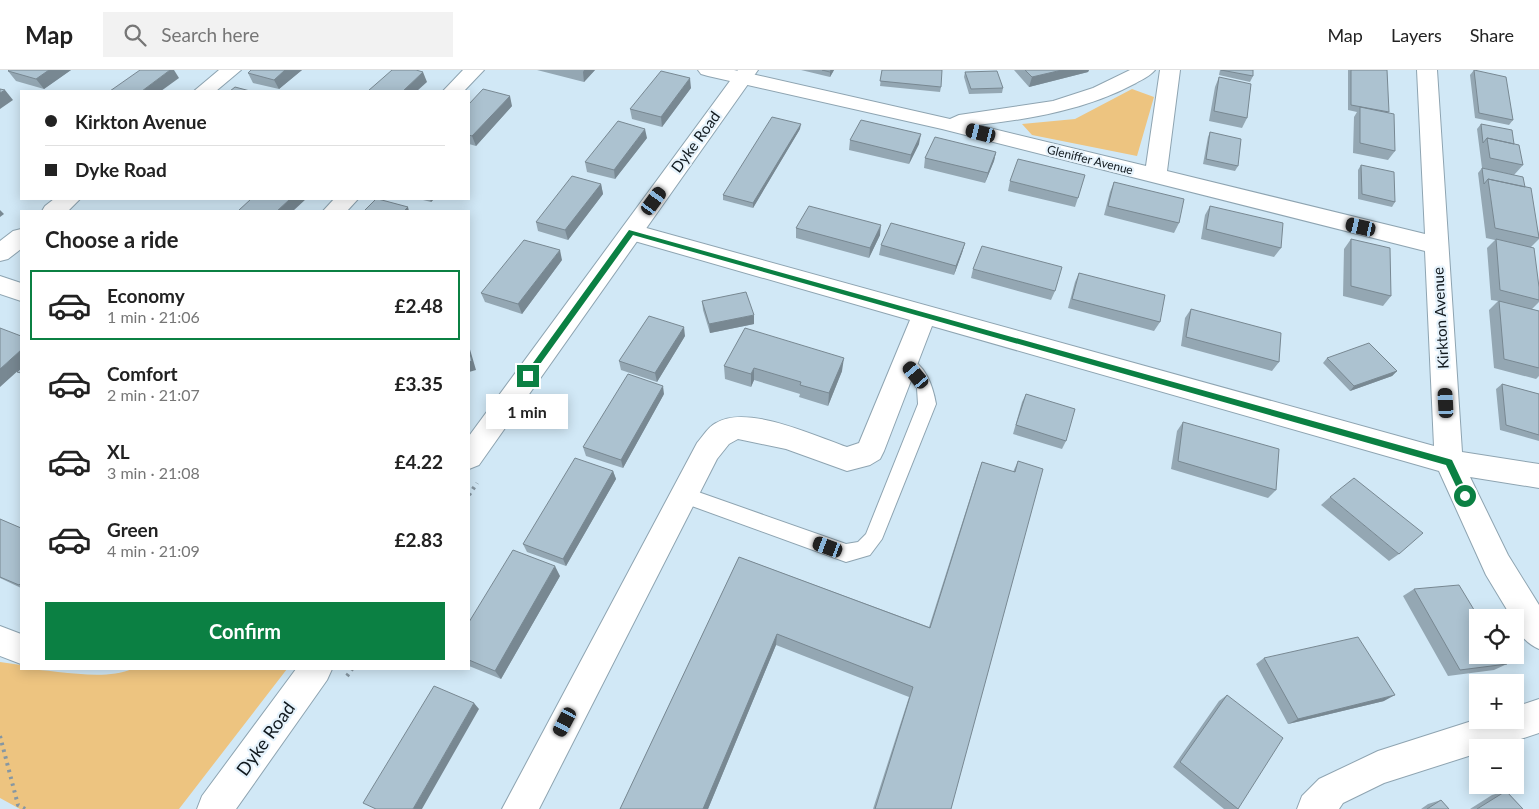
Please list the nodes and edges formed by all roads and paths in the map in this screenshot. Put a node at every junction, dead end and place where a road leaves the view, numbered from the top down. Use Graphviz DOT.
graph roads {
  1 [pos="231,70"];
  2 [pos="474,70"];
  3 [pos="708,70"];
  4 [pos="1145,70"];
  5 [pos="1170,70"];
  6 [pos="1426,70"];
  7 [pos="745,74"];
  8 [pos="205,90"];
  9 [pos="454,90"];
  10 [pos="942,123"];
  11 [pos="1155,177"];
  12 [pos="68,200"];
  13 [pos="346,200"];
  14 [pos="54,210"];
  15 [pos="335,210"];
  16 [pos="632,232"];
  17 [pos="20,238"];
  18 [pos="1436,245"];
  19 [pos="0,253"];
  20 [pos="0,285"];
  21 [pos="20,292"];
  22 [pos="925,313"];
  23 [pos="906,363"];
  24 [pos="470,455"];
  25 [pos="1449,462"];
  26 [pos="1539,476"];
  27 [pos="684,495"];
  28 [pos="1539,634"];
  29 [pos="0,641"];
  30 [pos="20,649"];
  31 [pos="315,670"];
  32 [pos="1539,716"];
  33 [pos="0,736"];
  34 [pos="25,809"];
  35 [pos="215,809"];
  36 [pos="520,809"];
  37 [pos="1315,809"];
  1 -- 8 [label="street"];
  2 -- 9 [label="street"];
  3 -- 7 [label="street, Gleniffer Avenue"];
  4 -- 10 [label="street"];
  5 -- 11 [label="street"];
  6 -- 18 [label="street, Kirkton Avenue"];
  7 -- 10 [label="street, Gleniffer Avenue"];
  7 -- 16 [label="street, Dyke Road"];
  10 -- 11 [label="street, Gleniffer Avenue"];
  11 -- 18 [label="street, Gleniffer Avenue"];
  12 -- 14 [label="street"];
  13 -- 15 [label="street"];
  16 -- 22 [label="street"];
  16 -- 24 [label="street, Dyke Road"];
  17 -- 19 [label="street"];
  18 -- 25 [label="street, Kirkton Avenue"];
  20 -- 21 [label="street"];
  22 -- 23 [label="street"];
  22 -- 25 [label="street"];
  23 -- 27 [label="street"];
  23 -- 27 [label="lane"];
  25 -- 26 [label="street"];
  25 -- 28 [label="street, Kirkton Avenue"];
  27 -- 36 [label="street"];
  29 -- 30 [label="street"];
  31 -- 35 [label="street, Dyke Road"];
  32 -- 37 [label="street"];
  33 -- 34 [label="path"];
}
